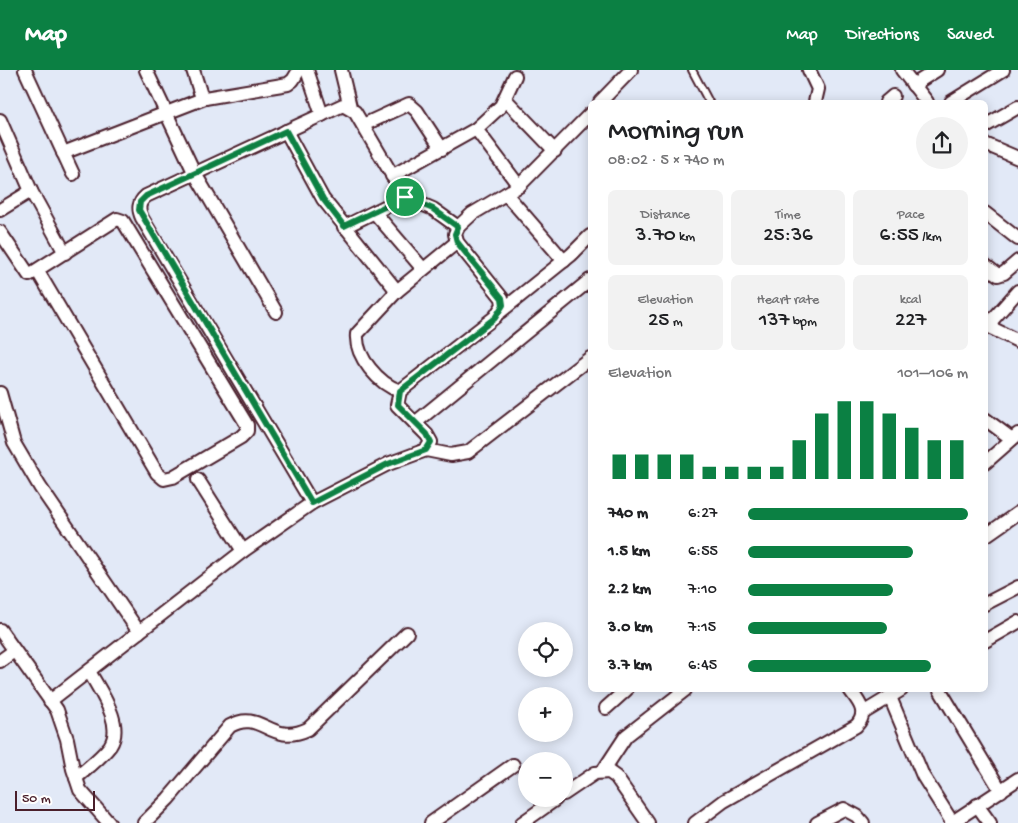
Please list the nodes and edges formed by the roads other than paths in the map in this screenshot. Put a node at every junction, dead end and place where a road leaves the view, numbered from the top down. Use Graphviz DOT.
graph roads {
  1 [pos="25,70"];
  2 [pos="146,70"];
  3 [pos="193,70"];
  4 [pos="299,70"];
  5 [pos="307,70"];
  6 [pos="341,70"];
  7 [pos="631,70"];
  8 [pos="692,70"];
  9 [pos="809,70"];
  10 [pos="902,70"];
  11 [pos="937,70"];
  12 [pos="1003,70"];
  13 [pos="515,76"];
  14 [pos="914,85"];
  15 [pos="205,98"];
  16 [pos="505,99"];
  17 [pos="602,100"];
  18 [pos="708,100"];
  19 [pos="815,100"];
  20 [pos="926,100"];
  21 [pos="954,100"];
  22 [pos="350,107"];
  23 [pos="1018,107"];
  24 [pos="167,114"];
  25 [pos="322,115"];
  26 [pos="588,116"];
  27 [pos="0,120"];
  28 [pos="988,124"];
  29 [pos="363,125"];
  30 [pos="476,129"];
  31 [pos="286,131"];
  32 [pos="988,145"];
  33 [pos="442,150"];
  34 [pos="555,151"];
  35 [pos="63,154"];
  36 [pos="1018,158"];
  37 [pos="194,172"];
  38 [pos="73,174"];
  39 [pos="392,176"];
  40 [pos="519,186"];
  41 [pos="31,191"];
  42 [pos="506,194"];
  43 [pos="405,197"];
  44 [pos="0,210"];
  45 [pos="375,213"];
  46 [pos="988,215"];
  47 [pos="344,226"];
  48 [pos="458,227"];
  49 [pos="0,232"];
  50 [pos="588,238"];
  51 [pos="1018,240"];
  52 [pos="457,242"];
  53 [pos="65,253"];
  54 [pos="564,261"];
  55 [pos="1018,261"];
  56 [pos="988,267"];
  57 [pos="423,269"];
  58 [pos="38,270"];
  59 [pos="588,282"];
  60 [pos="397,291"];
  61 [pos="1018,291"];
  62 [pos="276,312"];
  63 [pos="500,312"];
  64 [pos="988,324"];
  65 [pos="988,327"];
  66 [pos="1018,341"];
  67 [pos="588,360"];
  68 [pos="400,391"];
  69 [pos="0,393"];
  70 [pos="988,421"];
  71 [pos="414,423"];
  72 [pos="1015,436"];
  73 [pos="426,450"];
  74 [pos="988,460"];
  75 [pos="198,480"];
  76 [pos="312,503"];
  77 [pos="1018,513"];
  78 [pos="988,534"];
  79 [pos="243,551"];
  80 [pos="1018,587"];
  81 [pos="988,602"];
  82 [pos="1018,622"];
  83 [pos="0,630"];
  84 [pos="139,632"];
  85 [pos="407,633"];
  86 [pos="988,639"];
  87 [pos="14,651"];
  88 [pos="0,661"];
  89 [pos="89,671"];
  90 [pos="624,692"];
  91 [pos="682,692"];
  92 [pos="854,692"];
  93 [pos="899,692"];
  94 [pos="941,692"];
  95 [pos="890,697"];
  96 [pos="50,701"];
  97 [pos="606,708"];
  98 [pos="863,713"];
  99 [pos="513,766"];
  100 [pos="603,771"];
  101 [pos="76,778"];
  102 [pos="1018,779"];
  103 [pos="573,787"];
  104 [pos="1001,791"];
  105 [pos="977,805"];
  106 [pos="545,807"];
  107 [pos="109,823"];
  108 [pos="144,823"];
  109 [pos="431,823"];
  110 [pos="522,823"];
  111 [pos="648,823"];
  112 [pos="695,823"];
  113 [pos="817,823"];
  114 [pos="863,823"];
  115 [pos="952,823"];
  116 [pos="990,823"];
  1 -- 35 [label="street"];
  2 -- 24 [label="street"];
  3 -- 15 [label="street"];
  4 -- 15 [label="street"];
  5 -- 25 [label="street"];
  6 -- 22 [label="street"];
  7 -- 17 [label="street"];
  8 -- 18 [label="lane"];
  9 -- 19 [label="street"];
  10 -- 14 [label="street"];
  11 -- 14 [label="street"];
  12 -- 21 [label="street"];
  13 -- 16 [label="street"];
  14 -- 20 [label="street"];
  15 -- 24 [label="street"];
  16 -- 30 [label="street"];
  16 -- 34 [label="street"];
  22 -- 25 [label="street"];
  22 -- 29 [label="street"];
  23 -- 28 [label="street"];
  24 -- 35 [label="street"];
  24 -- 37 [label="street"];
  25 -- 31 [label="street"];
  26 -- 34 [label="street"];
  27 -- 41 [label="street"];
  29 -- 33 [label="street"];
  29 -- 39 [label="street"];
  30 -- 33 [label="street"];
  30 -- 40 [label="street"];
  31 -- 37 [label="street"];
  31 -- 47 [label="street"];
  32 -- 36 [label="street"];
  33 -- 39 [label="street"];
  34 -- 40 [label="street"];
  35 -- 38 [label="street"];
  37 -- 62 [label="street"];
  37 -- 76 [label="street"];
  39 -- 43 [label="street"];
  40 -- 42 [label="street"];
  41 -- 44 [label="street"];
  41 -- 53 [label="street"];
  42 -- 48 [label="street"];
  42 -- 54 [label="street"];
  43 -- 45 [label="street"];
  43 -- 48 [label="street"];
  45 -- 47 [label="street"];
  45 -- 57 [label="street"];
  46 -- 51 [label="street"];
  47 -- 60 [label="street"];
  48 -- 52 [label="street"];
  49 -- 58 [label="street"];
  50 -- 54 [label="street"];
  52 -- 57 [label="street"];
  52 -- 63 [label="street"];
  53 -- 58 [label="street"];
  53 -- 58 [label="street"];
  54 -- 63 [label="street"];
  55 -- 56 [label="street"];
  57 -- 60 [label="street"];
  59 -- 71 [label="street"];
  60 -- 68 [label="street"];
  61 -- 64 [label="street"];
  63 -- 68 [label="street"];
  65 -- 66 [label="street"];
  67 -- 73 [label="street"];
  68 -- 71 [label="street"];
  69 -- 84 [label="street"];
  70 -- 72 [label="street"];
  71 -- 73 [label="street"];
  72 -- 74 [label="street"];
  73 -- 76 [label="street"];
  75 -- 79 [label="street"];
  76 -- 79 [label="street"];
  77 -- 78 [label="street"];
  79 -- 84 [label="street"];
  80 -- 81 [label="street"];
  82 -- 86 [label="street"];
  83 -- 87 [label="street"];
  84 -- 89 [label="street"];
  85 -- 108 [label="street"];
  87 -- 88 [label="street"];
  87 -- 96 [label="street"];
  89 -- 96 [label="street"];
  89 -- 101 [label="street"];
  90 -- 97 [label="street"];
  91 -- 100 [label="street"];
  92 -- 98 [label="street"];
  93 -- 95 [label="street"];
  94 -- 104 [label="street"];
  95 -- 98 [label="street"];
  95 -- 115 [label="street"];
  96 -- 101 [label="street"];
  98 -- 112 [label="street"];
  99 -- 109 [label="street"];
  100 -- 103 [label="street"];
  100 -- 111 [label="street"];
  101 -- 107 [label="street"];
  102 -- 104 [label="street"];
  104 -- 105 [label="street"];
  105 -- 115 [label="street"];
  105 -- 116 [label="street"];
  106 -- 110 [label="street"];
  113 -- 114 [label="street"];
}
